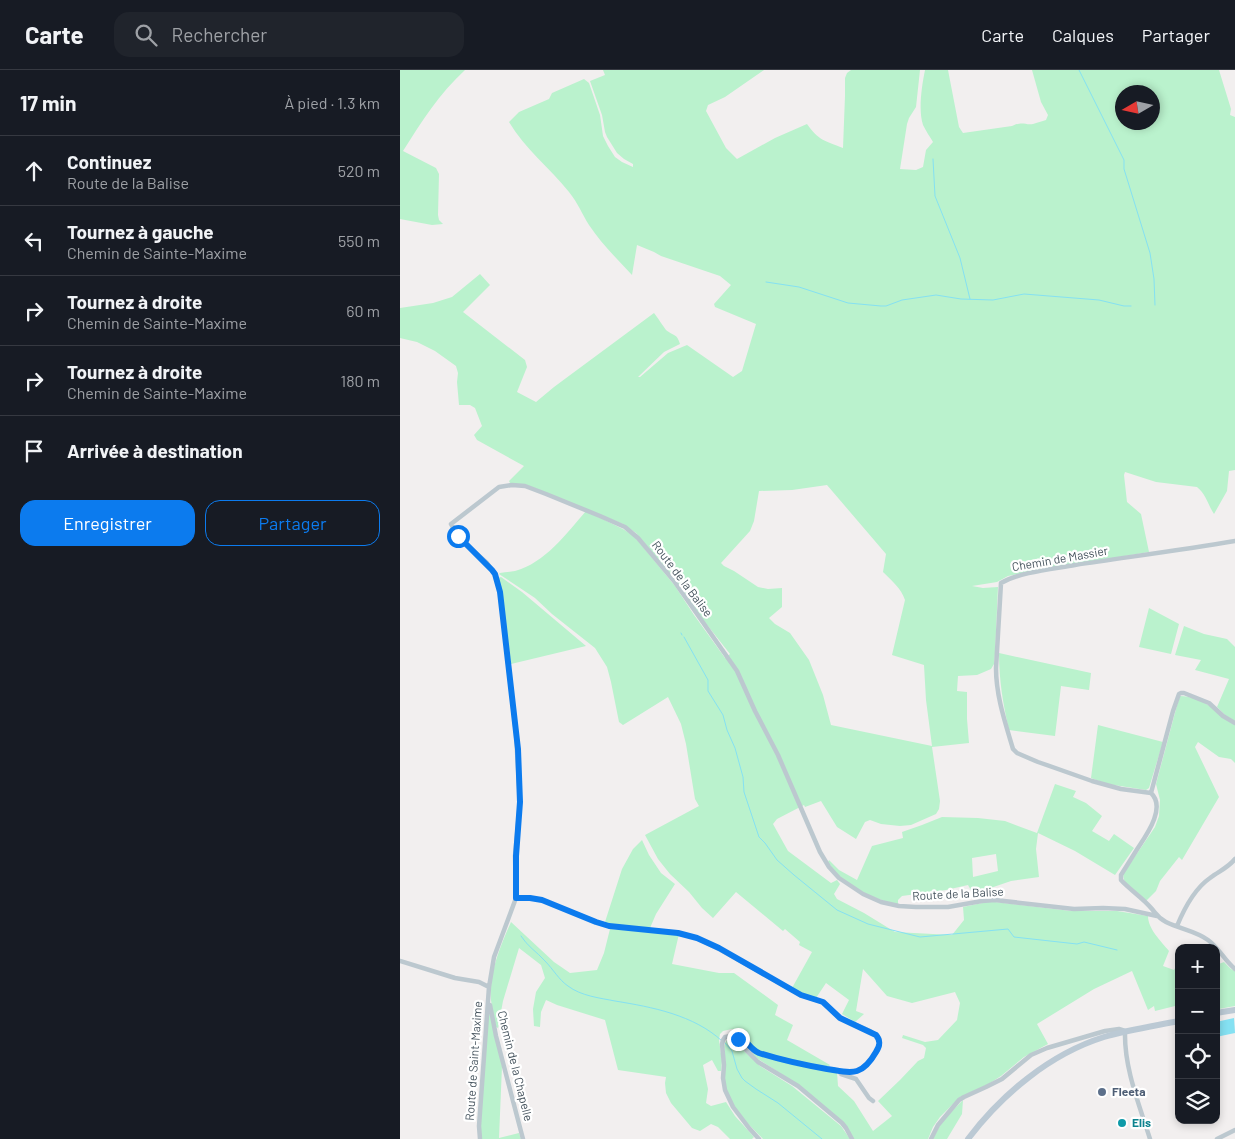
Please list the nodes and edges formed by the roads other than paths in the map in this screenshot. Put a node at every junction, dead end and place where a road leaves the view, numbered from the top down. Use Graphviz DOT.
graph roads {
  1 [pos="1235,542"];
  2 [pos="1235,723"];
  3 [pos="1152,793"];
  4 [pos="1235,859"];
  5 [pos="516,898"];
  6 [pos="1157,916"];
  7 [pos="1177,926"];
  8 [pos="400,961"];
  9 [pos="1235,969"];
  10 [pos="489,987"];
  11 [pos="488,998"];
  12 [pos="1235,1010"];
  13 [pos="1220,1012"];
  14 [pos="1175,1022"];
  15 [pos="1126,1031"];
  16 [pos="734,1036"];
  17 [pos="839,1071"];
  18 [pos="873,1101"];
  19 [pos="1235,1130"];
  20 [pos="480,1139"];
  21 [pos="523,1139"];
  22 [pos="759,1139"];
  23 [pos="852,1139"];
  24 [pos="931,1139"];
  25 [pos="968,1139"];
  26 [pos="1150,1139"];
  27 [pos="1217,1139"];
  1 -- 3 [label="street, Chemin de Massier"];
  2 -- 3 [label="street"];
  3 -- 6 [label="street"];
  4 -- 7 [label="street"];
  5 -- 6 [label="street, Route de la Balise"];
  5 -- 10 [label="street"];
  5 -- 17 [label="street"];
  6 -- 7 [label="street"];
  7 -- 9 [label="street"];
  8 -- 10 [label="street, Route de Saint-Maxime"];
  10 -- 11 [label="street, Route de Saint-Maxime"];
  11 -- 20 [label="street, Route de Saint-Maxime"];
  11 -- 21 [label="street, Chemin de la Chapelle"];
  12 -- 13 [label="street"];
  14 -- 15 [label="street"];
  15 -- 24 [label="street"];
  15 -- 25 [label="street"];
  15 -- 26 [label="street"];
  16 -- 17 [label="street"];
  16 -- 22 [label="street"];
  16 -- 23 [label="street"];
  17 -- 18 [label="street"];
  19 -- 27 [label="street"];
}
